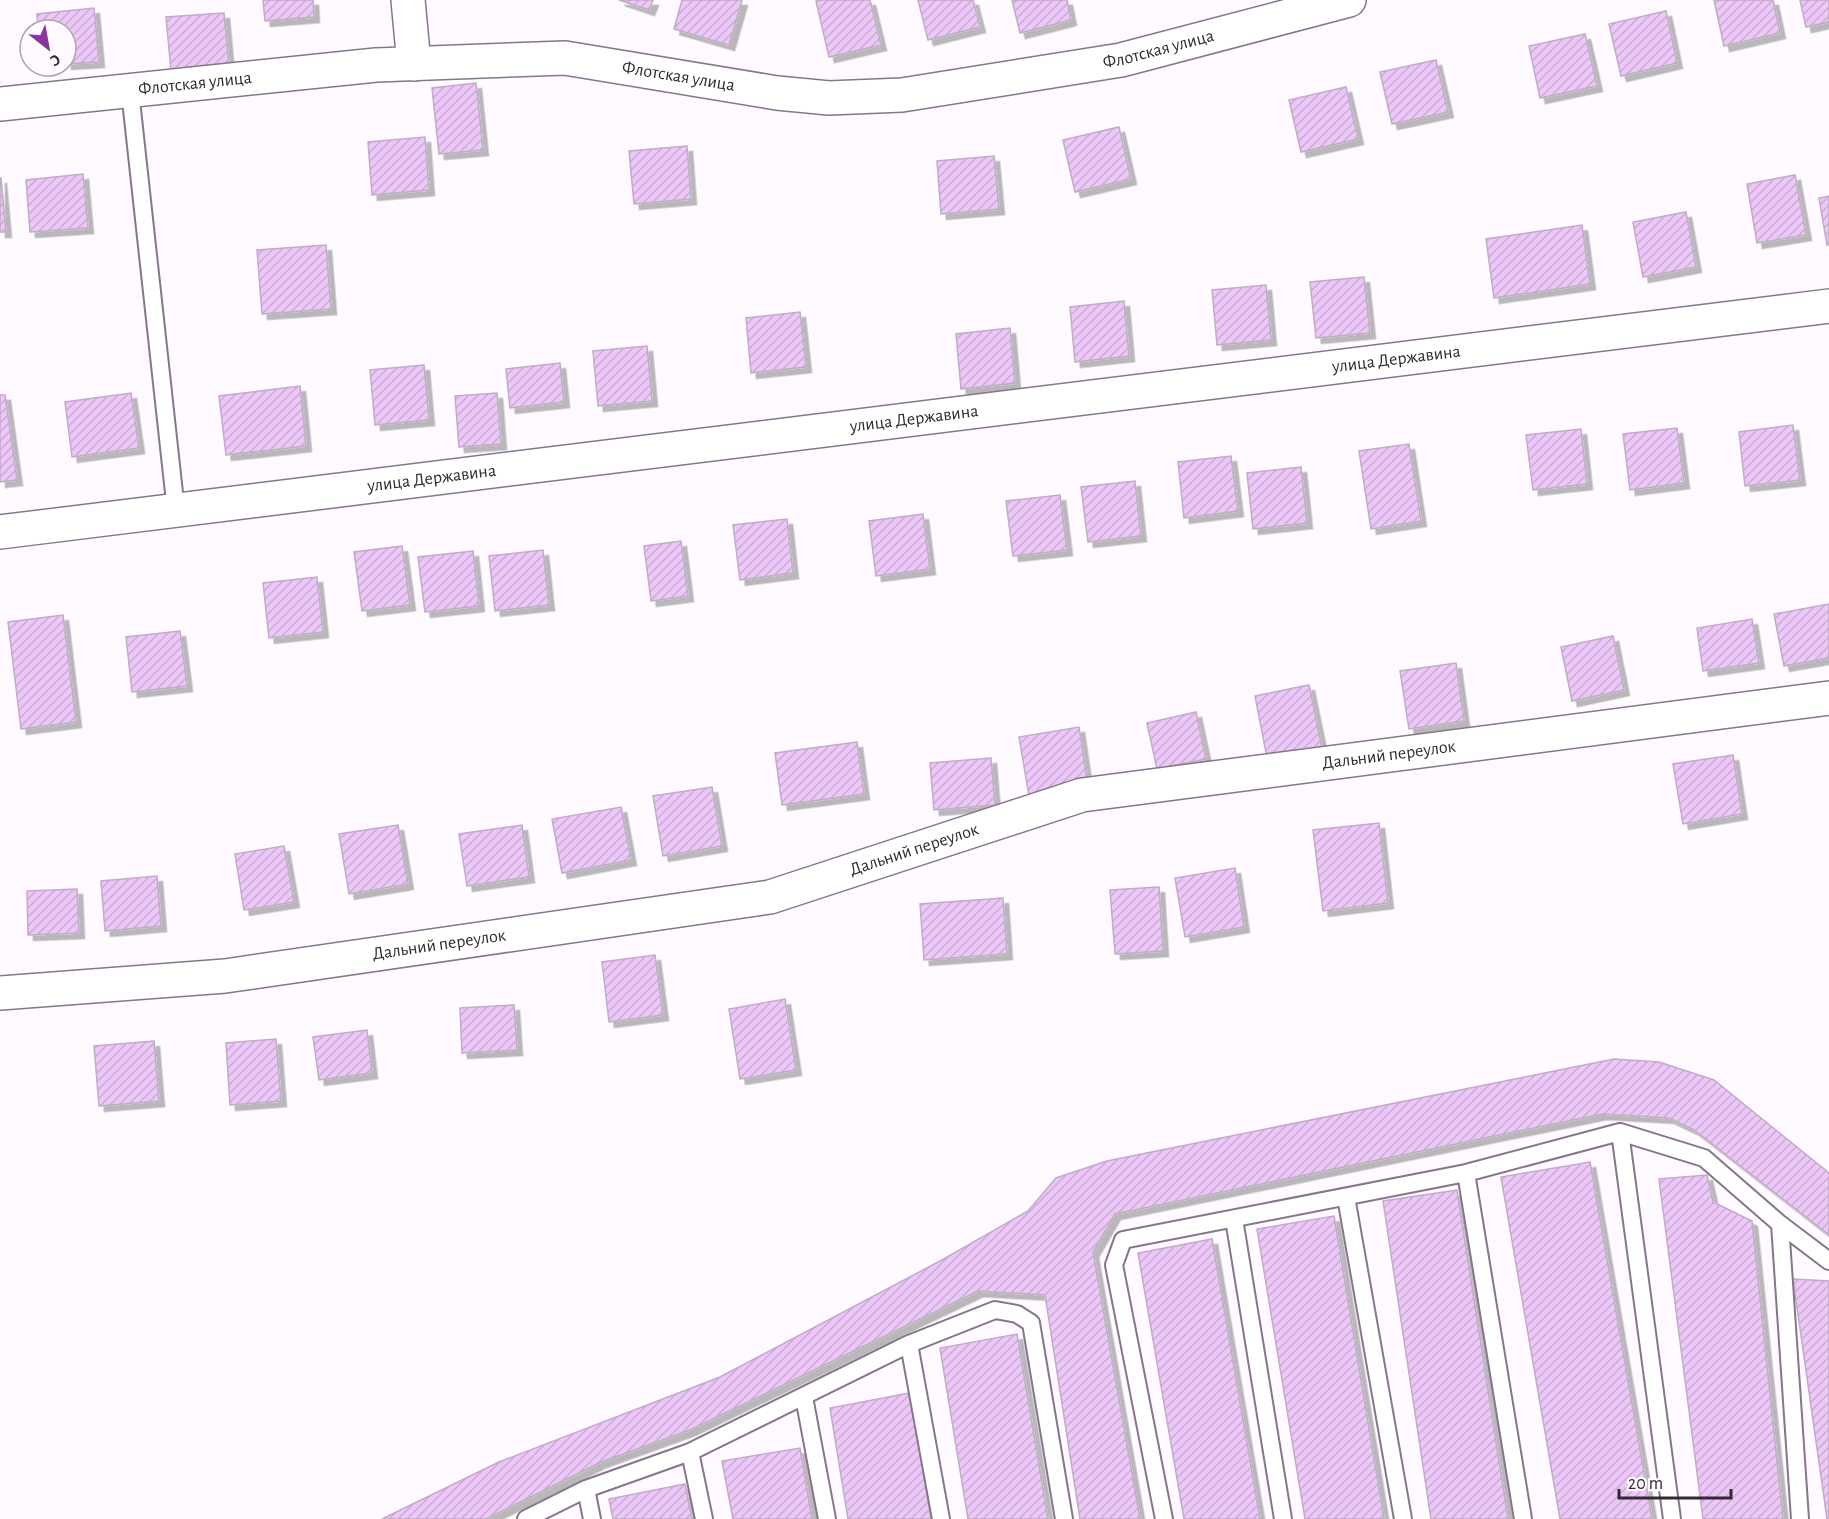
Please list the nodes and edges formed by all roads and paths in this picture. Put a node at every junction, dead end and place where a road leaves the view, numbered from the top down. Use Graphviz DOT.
graph roads {
  1 [pos="408,0"];
  2 [pos="1349,0"];
  3 [pos="414,64"];
  4 [pos="130,91"];
  5 [pos="0,104"];
  6 [pos="1829,306"];
  7 [pos="176,511"];
  8 [pos="0,532"];
  9 [pos="1829,698"];
  10 [pos="0,993"];
  11 [pos="1620,1132"];
  12 [pos="1466,1173"];
  13 [pos="1346,1197"];
  14 [pos="1234,1219"];
  15 [pos="1780,1224"];
  16 [pos="1829,1261"];
  17 [pos="909,1344"];
  18 [pos="804,1397"];
  19 [pos="690,1452"];
  20 [pos="586,1489"];
  21 [pos="526,1519"];
  22 [pos="592,1519"];
  23 [pos="704,1519"];
  24 [pos="827,1519"];
  25 [pos="941,1519"];
  26 [pos="1064,1519"];
  27 [pos="1164,1519"];
  28 [pos="1283,1519"];
  29 [pos="1403,1519"];
  30 [pos="1523,1519"];
  31 [pos="1672,1519"];
  32 [pos="1800,1519"];
  1 -- 3 [label="street"];
  2 -- 3 [label="street, Флотская улица"];
  3 -- 4 [label="street, Флотская улица"];
  4 -- 5 [label="street, Флотская улица"];
  4 -- 7 [label="lane"];
  6 -- 7 [label="street, улица Державина"];
  7 -- 8 [label="street, улица Державина"];
  9 -- 10 [label="street, Дальний переулок"];
  11 -- 12 [label="lane"];
  11 -- 15 [label="lane"];
  11 -- 31 [label="lane"];
  12 -- 13 [label="lane"];
  12 -- 30 [label="lane"];
  13 -- 14 [label="lane"];
  13 -- 29 [label="lane"];
  14 -- 27 [label="lane"];
  14 -- 28 [label="lane"];
  15 -- 16 [label="lane"];
  15 -- 32 [label="lane"];
  17 -- 18 [label="lane"];
  17 -- 25 [label="lane"];
  17 -- 26 [label="lane"];
  18 -- 19 [label="lane"];
  18 -- 24 [label="lane"];
  19 -- 20 [label="lane"];
  19 -- 23 [label="lane"];
  20 -- 21 [label="lane"];
  20 -- 22 [label="lane"];
}
